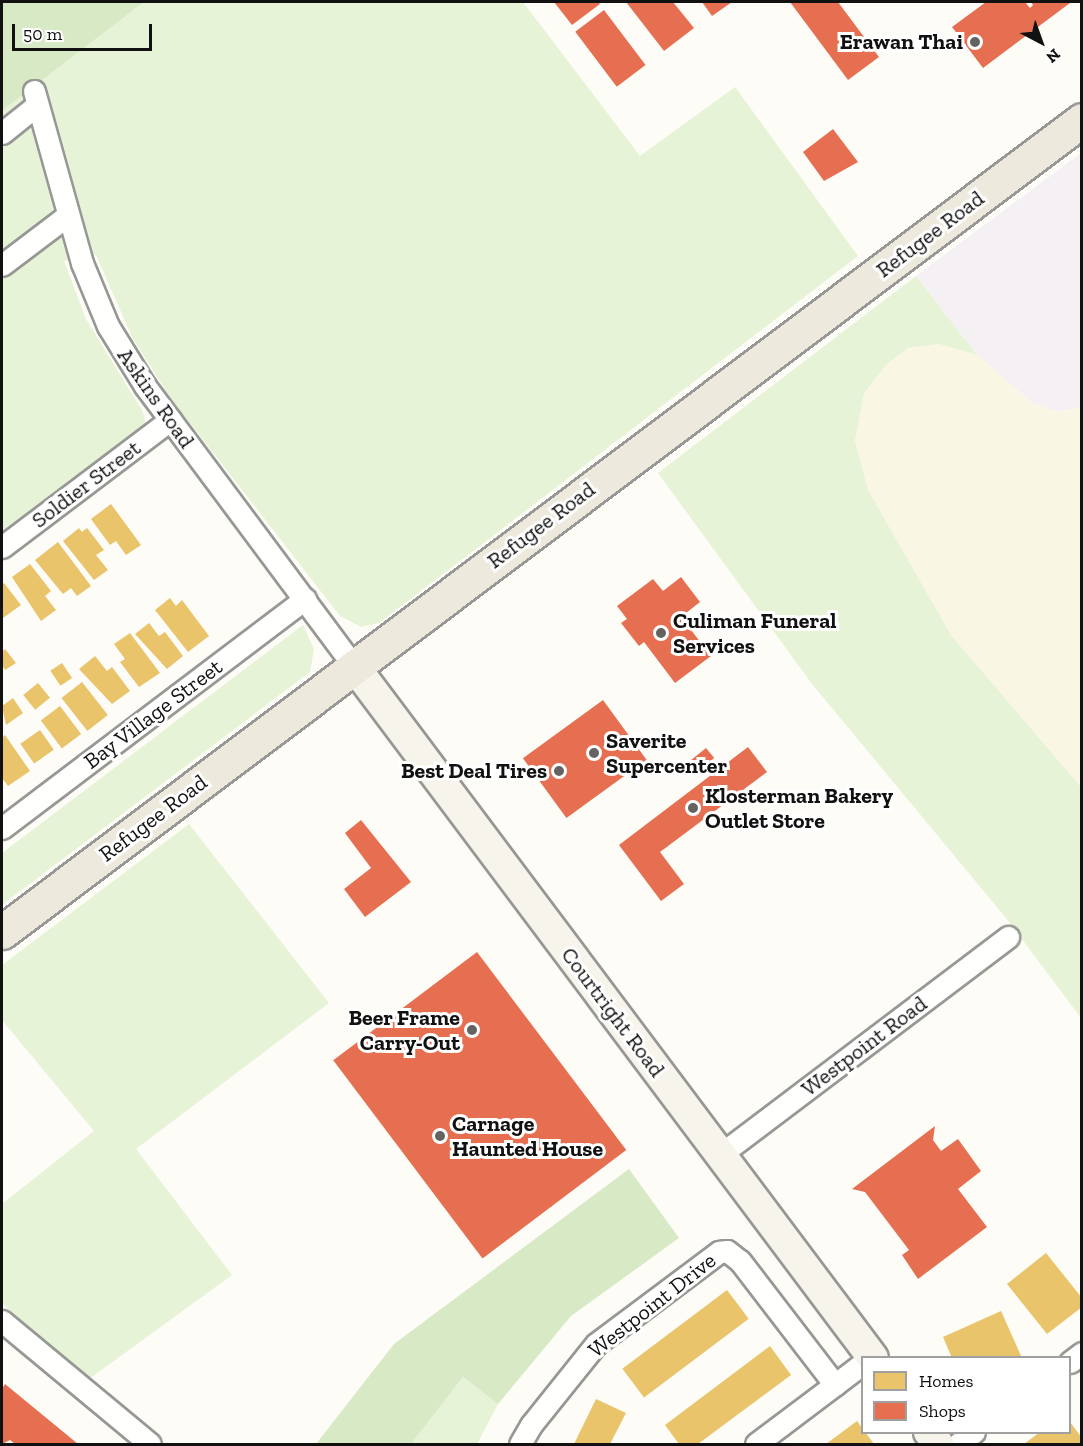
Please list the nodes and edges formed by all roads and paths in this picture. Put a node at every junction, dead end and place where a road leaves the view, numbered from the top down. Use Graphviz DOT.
graph roads {
  1 [pos="1082,120"];
  2 [pos="2,133"];
  3 [pos="68,215"];
  4 [pos="2,265"];
  5 [pos="170,420"];
  6 [pos="2,547"];
  7 [pos="305,599"];
  8 [pos="354,666"];
  9 [pos="2,828"];
  10 [pos="2,932"];
  11 [pos="1008,937"];
  12 [pos="721,1154"];
  13 [pos="2,1321"];
  14 [pos="867,1356"];
  15 [pos="861,1365"];
  16 [pos="835,1385"];
  17 [pos="971,1434"];
  18 [pos="150,1444"];
  19 [pos="520,1444"];
  20 [pos="756,1444"];
  21 [pos="958,1444"];
  1 -- 8 [label="main road, Refugee Road"];
  2 -- 3 [label="street, Askins Road"];
  3 -- 4 [label="street"];
  3 -- 5 [label="street, Askins Road"];
  5 -- 6 [label="street, Soldier Street"];
  5 -- 7 [label="street, Askins Road"];
  7 -- 8 [label="street, Askins Road"];
  7 -- 9 [label="street, Bay Village Street"];
  8 -- 10 [label="main road, Refugee Road"];
  8 -- 12 [label="street, Courtright Road"];
  11 -- 12 [label="street, Westpoint Road"];
  12 -- 14 [label="street, Courtright Road"];
  13 -- 18 [label="street"];
  15 -- 16 [label="street"];
  16 -- 19 [label="street, Westpoint Drive"];
  16 -- 20 [label="street"];
  17 -- 21 [label="street"];
}
